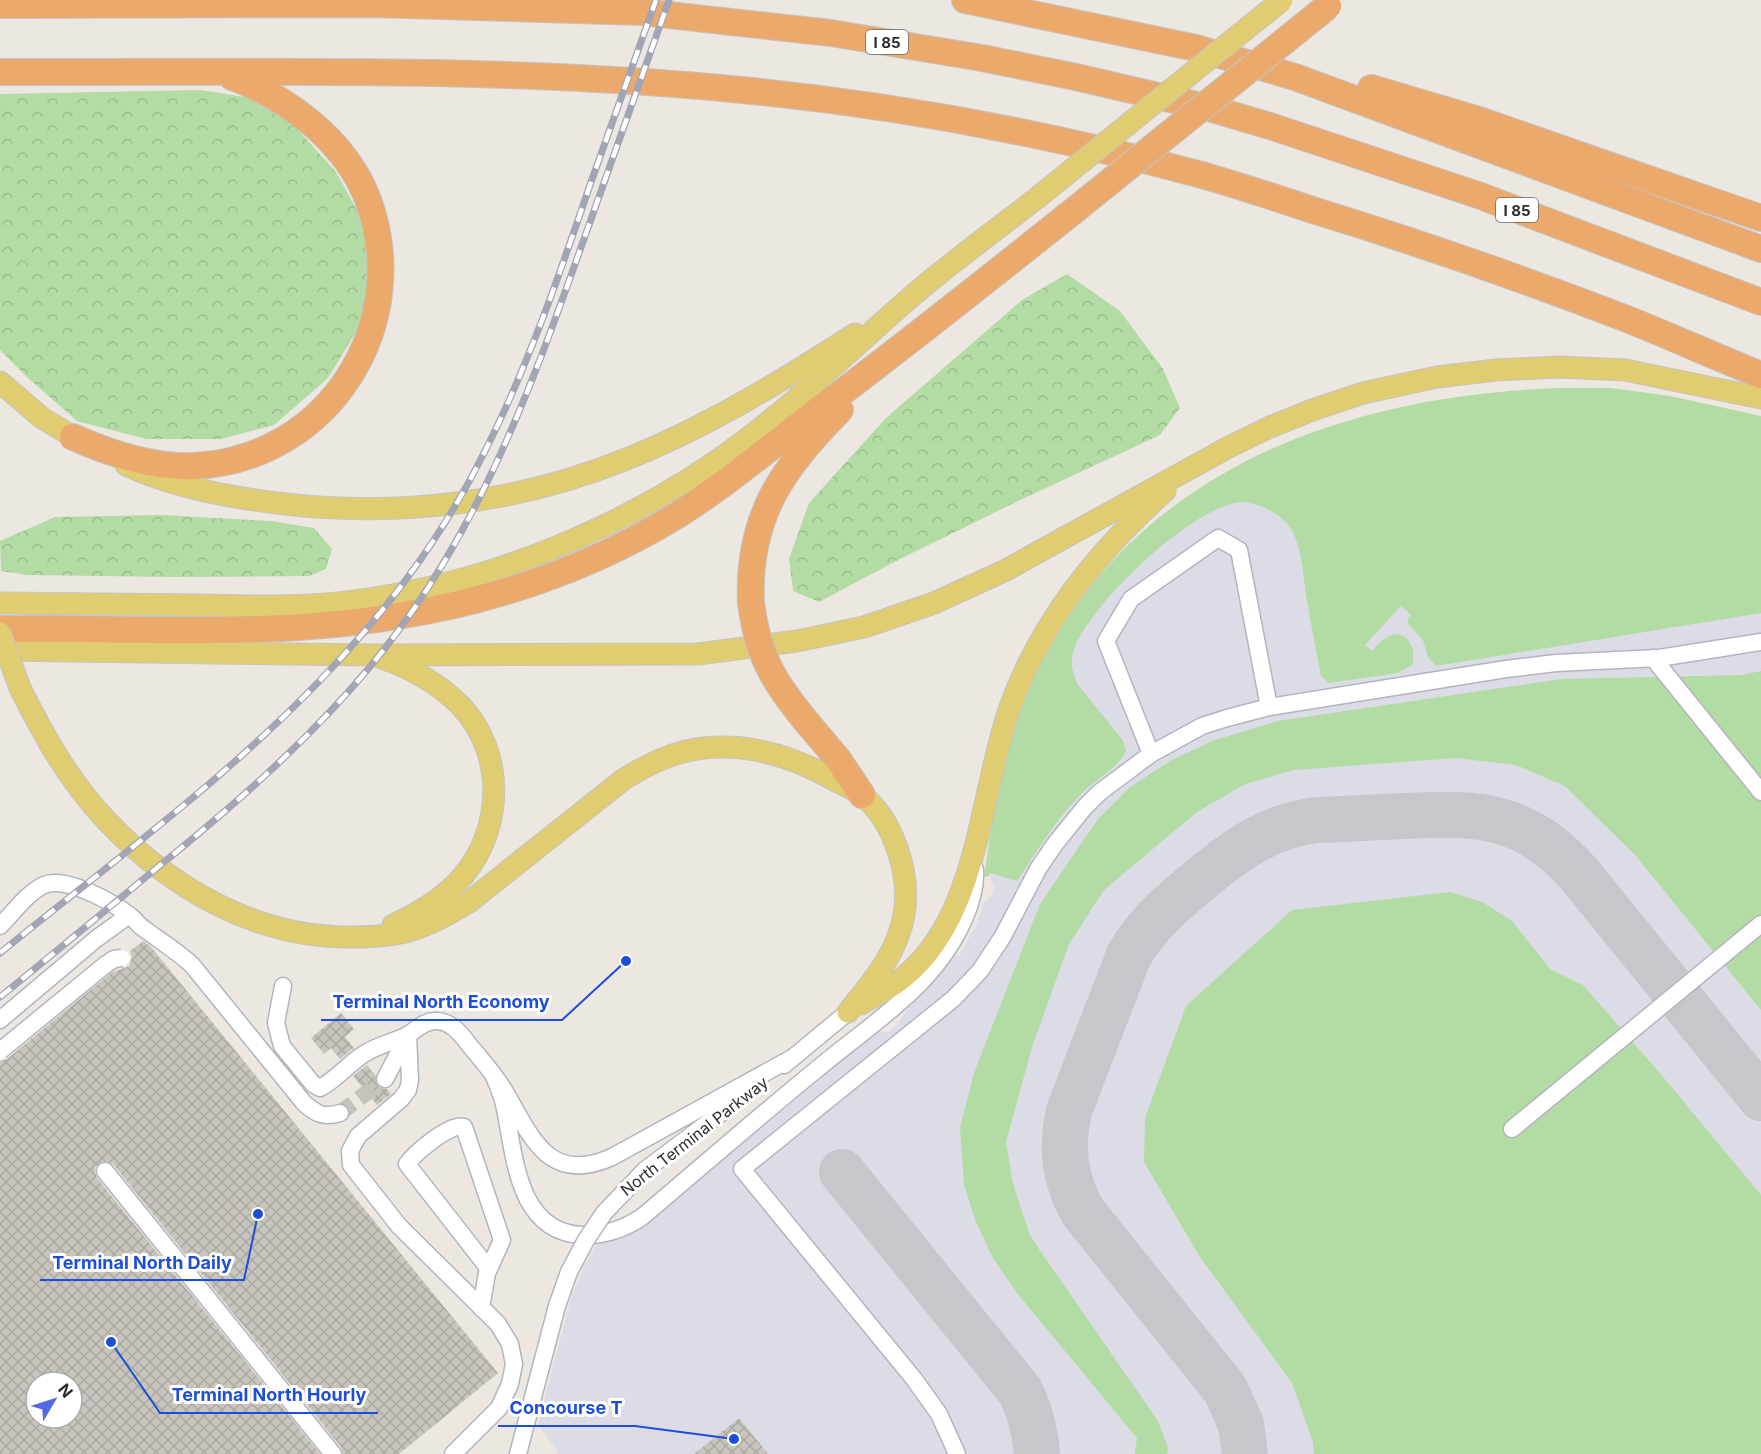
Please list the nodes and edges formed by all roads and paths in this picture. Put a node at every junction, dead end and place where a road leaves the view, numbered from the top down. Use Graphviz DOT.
graph roads {
  1 [pos="965,0"];
  2 [pos="1282,0"];
  3 [pos="1332,3"];
  4 [pos="0,5"];
  5 [pos="0,72"];
  6 [pos="220,72"];
  7 [pos="1295,77"];
  8 [pos="1761,218"];
  9 [pos="1761,249"];
  10 [pos="906,301"];
  11 [pos="1761,302"];
  12 [pos="906,344"];
  13 [pos="1761,375"];
  14 [pos="0,382"];
  15 [pos="1761,398"];
  16 [pos="73,437"];
  17 [pos="1186,472"];
  18 [pos="0,603"];
  19 [pos="0,631"];
  20 [pos="1761,642"];
  21 [pos="0,650"];
  22 [pos="373,655"];
  23 [pos="1653,658"];
  24 [pos="1269,707"];
  25 [pos="1151,754"];
  26 [pos="1761,792"];
  27 [pos="862,795"];
  28 [pos="974,844"];
  29 [pos="129,915"];
  30 [pos="1761,924"];
  31 [pos="0,926"];
  32 [pos="363,937"];
  33 [pos="122,958"];
  34 [pos="282,986"];
  35 [pos="848,1012"];
  36 [pos="0,1020"];
  37 [pos="408,1035"];
  38 [pos="0,1051"];
  39 [pos="792,1058"];
  40 [pos="493,1074"];
  41 [pos="386,1078"];
  42 [pos="340,1113"];
  43 [pos="1512,1129"];
  44 [pos="105,1172"];
  45 [pos="488,1271"];
  46 [pos="450,1276"];
  47 [pos="213,1299"];
  48 [pos="190,1302"];
  49 [pos="481,1308"];
  50 [pos="333,1454"];
  51 [pos="453,1454"];
  52 [pos="518,1454"];
  53 [pos="957,1454"];
  1 -- 7 [label="highway"];
  2 -- 10 [label="main road, bridge"];
  3 -- 12 [label="highway, bridge"];
  4 -- 11 [label="highway, I 85"];
  5 -- 6 [label="highway"];
  6 -- 13 [label="highway"];
  6 -- 16 [label="highway"];
  7 -- 8 [label="highway"];
  7 -- 9 [label="highway"];
  10 -- 16 [label="main road"];
  10 -- 18 [label="main road"];
  12 -- 19 [label="highway"];
  12 -- 27 [label="highway, bridge"];
  14 -- 16 [label="main road"];
  15 -- 17 [label="main road"];
  17 -- 22 [label="main road"];
  17 -- 28 [label="main road"];
  19 -- 32 [label="main road, bridge"];
  20 -- 23 [label="street"];
  21 -- 22 [label="main road"];
  22 -- 32 [label="main road"];
  23 -- 24 [label="street"];
  23 -- 26 [label="street"];
  24 -- 25 [label="street"];
  24 -- 25 [label="street"];
  25 -- 53 [label="street"];
  27 -- 32 [label="main road"];
  27 -- 35 [label="main road"];
  28 -- 35 [label="main road"];
  28 -- 40 [label="street"];
  29 -- 31 [label="street"];
  29 -- 36 [label="street"];
  29 -- 42 [label="street"];
  30 -- 43 [label="street"];
  33 -- 38 [label="street, bridge"];
  34 -- 37 [label="street"];
  35 -- 39 [label="street, North Terminal Parkway"];
  37 -- 40 [label="street"];
  37 -- 41 [label="street"];
  37 -- 46 [label="street"];
  39 -- 40 [label="street"];
  39 -- 52 [label="street, North Terminal Parkway, bridge"];
  44 -- 47 [label="street"];
  45 -- 45 [label="street"];
  45 -- 46 [label="street"];
  45 -- 49 [label="street"];
  46 -- 49 [label="street"];
  47 -- 48 [label="street"];
  47 -- 50 [label="street"];
  49 -- 51 [label="street"];
}
